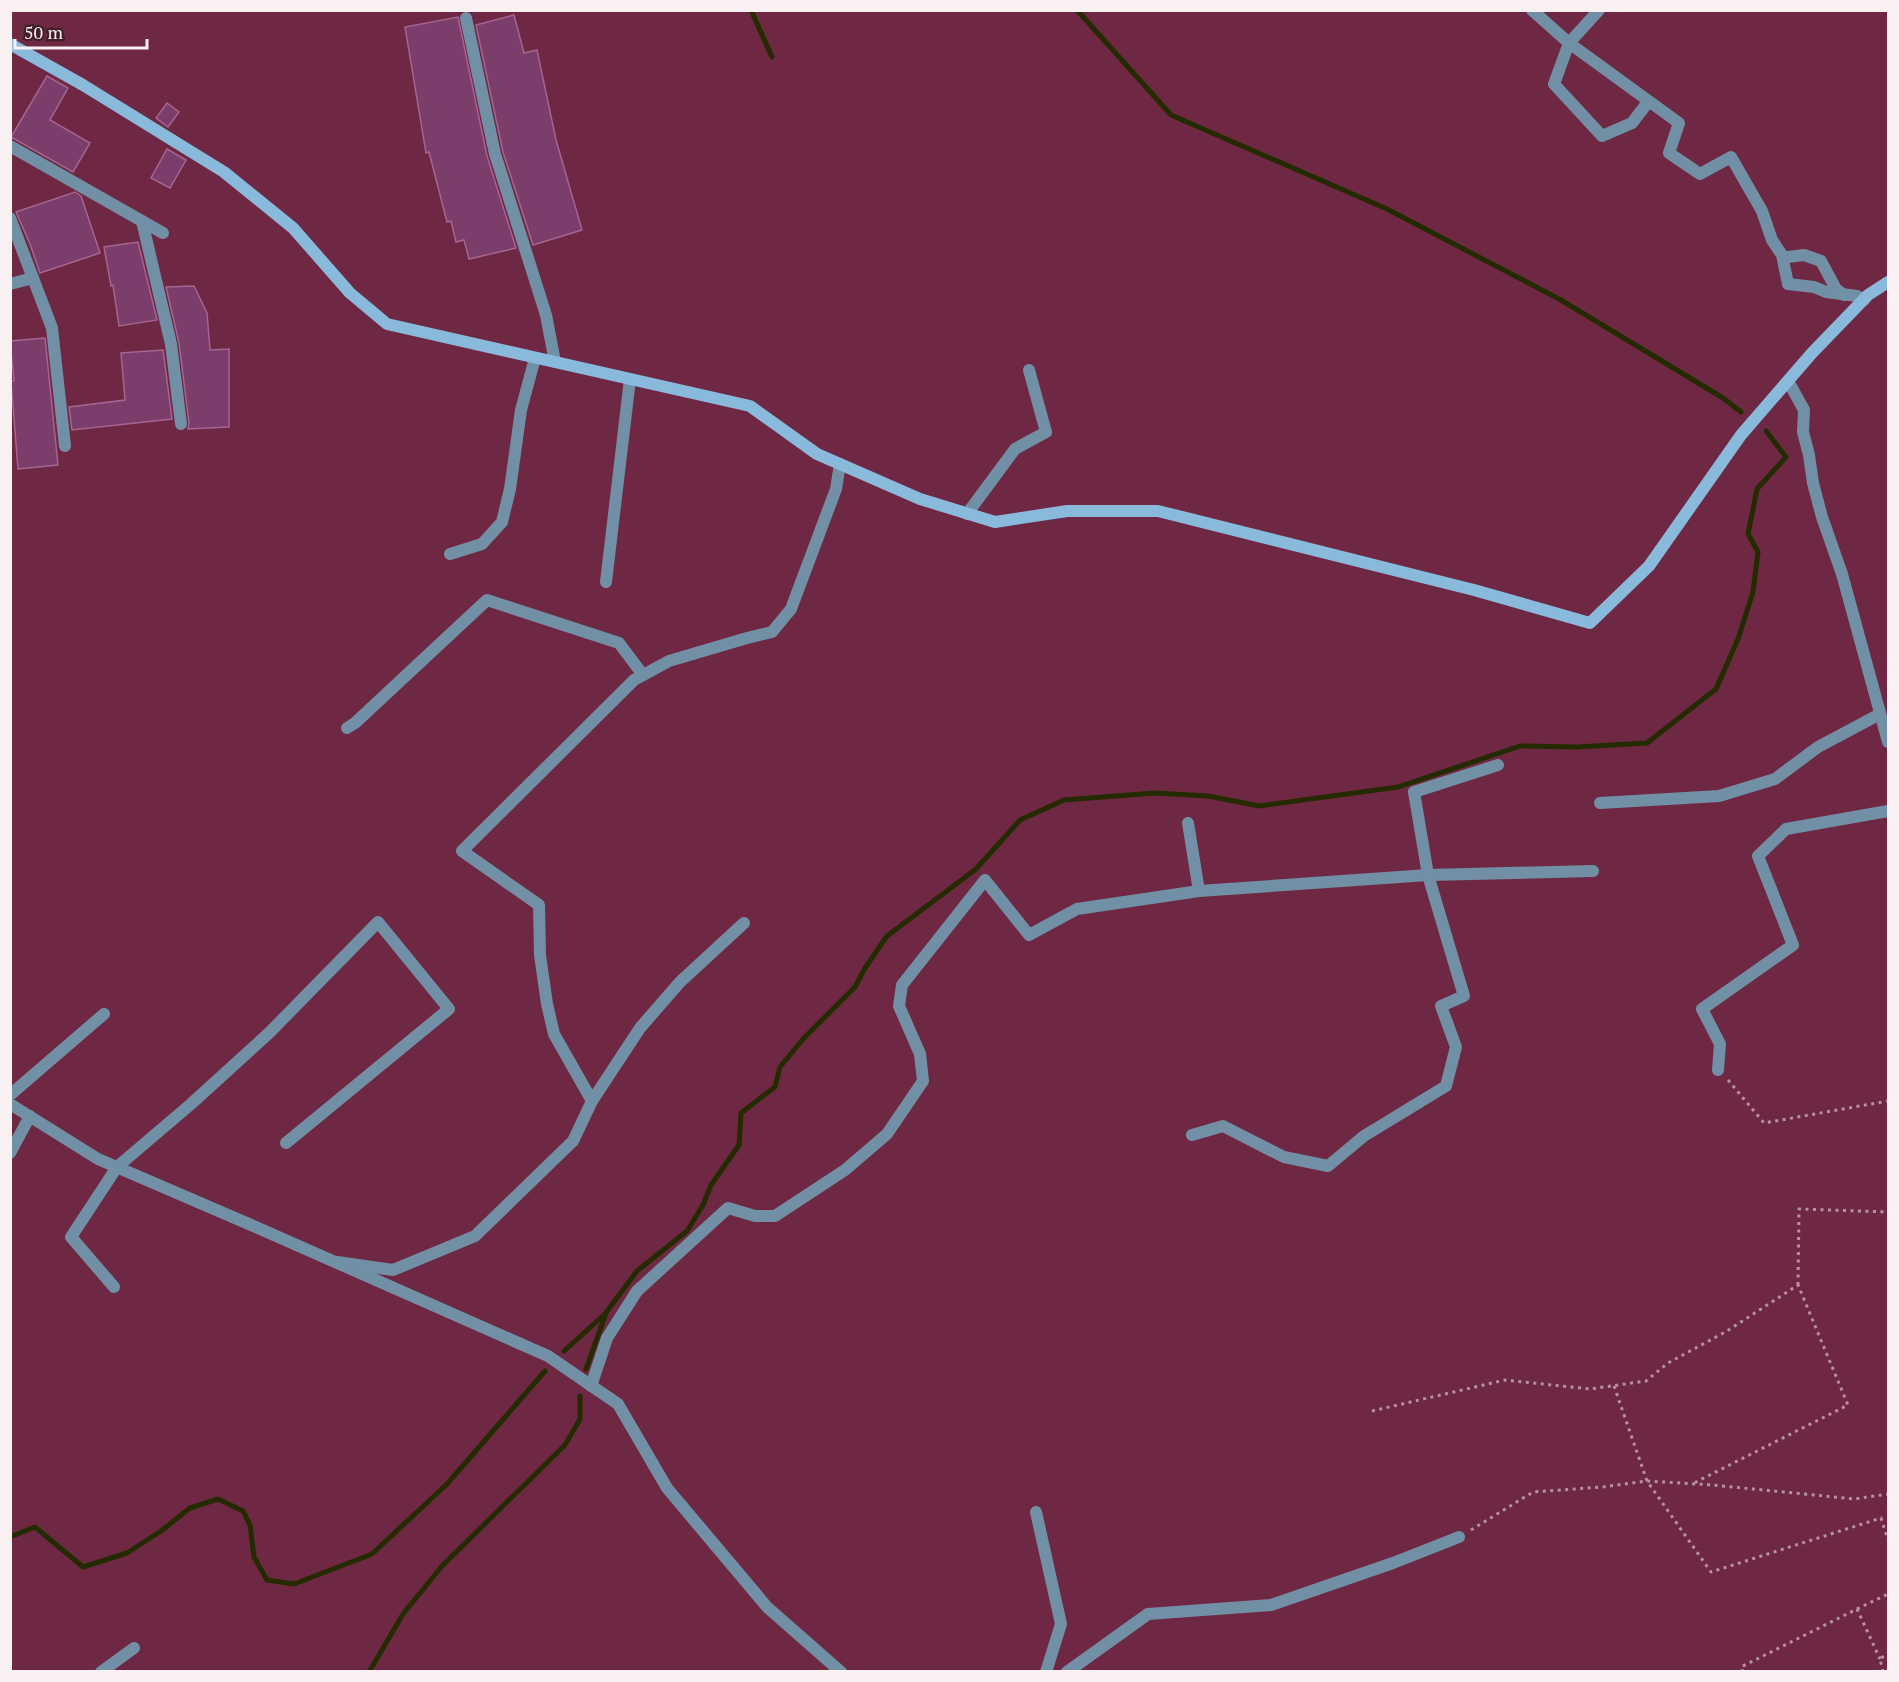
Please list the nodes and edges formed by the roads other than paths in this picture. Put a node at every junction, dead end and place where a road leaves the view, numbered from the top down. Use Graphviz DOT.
graph roads {
  1 [pos="1532,10"];
  2 [pos="1599,10"];
  3 [pos="466,18"];
  4 [pos="1569,43"];
  5 [pos="10,44"];
  6 [pos="1648,102"];
  7 [pos="11,149"];
  8 [pos="10,218"];
  9 [pos="142,221"];
  10 [pos="163,233"];
  11 [pos="1788,257"];
  12 [pos="33,278"];
  13 [pos="1888,282"];
  14 [pos="10,284"];
  15 [pos="1845,296"];
  16 [pos="1864,300"];
  17 [pos="535,358"];
  18 [pos="555,362"];
  19 [pos="1029,370"];
  20 [pos="630,379"];
  21 [pos="1788,381"];
  22 [pos="181,424"];
  23 [pos="64,446"];
  24 [pos="840,464"];
  25 [pos="968,514"];
  26 [pos="450,554"];
  27 [pos="606,582"];
  28 [pos="644,675"];
  29 [pos="1880,714"];
  30 [pos="347,728"];
  31 [pos="1888,742"];
  32 [pos="1498,765"];
  33 [pos="1600,802"];
  34 [pos="1888,811"];
  35 [pos="1188,823"];
  36 [pos="1593,871"];
  37 [pos="1428,875"];
  38 [pos="1199,891"];
  39 [pos="744,923"];
  40 [pos="104,1014"];
  41 [pos="1718,1070"];
  42 [pos="10,1095"];
  43 [pos="592,1101"];
  44 [pos="10,1104"];
  45 [pos="30,1116"];
  46 [pos="1192,1135"];
  47 [pos="286,1143"];
  48 [pos="10,1153"];
  49 [pos="117,1167"];
  50 [pos="337,1262"];
  51 [pos="114,1287"];
  52 [pos="591,1386"];
  53 [pos="1036,1512"];
  54 [pos="1459,1537"];
  55 [pos="134,1648"];
  56 [pos="101,1671"];
  57 [pos="841,1671"];
  58 [pos="1046,1671"];
  59 [pos="1067,1671"];
  1 -- 4 [label="street"];
  2 -- 4 [label="street"];
  3 -- 18 [label="street"];
  4 -- 6 [label="street"];
  4 -- 6 [label="street"];
  5 -- 17 [label="street"];
  6 -- 15 [label="street"];
  7 -- 9 [label="street"];
  8 -- 12 [label="street"];
  9 -- 10 [label="street"];
  9 -- 22 [label="street"];
  11 -- 15 [label="street"];
  12 -- 14 [label="street"];
  12 -- 23 [label="street"];
  13 -- 16 [label="street"];
  15 -- 16 [label="street"];
  16 -- 21 [label="street"];
  17 -- 18 [label="street"];
  17 -- 26 [label="street"];
  18 -- 20 [label="street"];
  19 -- 25 [label="street"];
  20 -- 24 [label="street"];
  20 -- 27 [label="street"];
  21 -- 25 [label="street"];
  21 -- 29 [label="street"];
  24 -- 25 [label="street"];
  24 -- 28 [label="street"];
  28 -- 30 [label="street"];
  28 -- 43 [label="street"];
  29 -- 31 [label="street"];
  29 -- 33 [label="street"];
  32 -- 37 [label="street"];
  34 -- 41 [label="street"];
  35 -- 38 [label="street"];
  36 -- 37 [label="street"];
  37 -- 38 [label="street"];
  37 -- 46 [label="street"];
  38 -- 52 [label="street"];
  39 -- 43 [label="street"];
  40 -- 42 [label="street"];
  43 -- 50 [label="street"];
  44 -- 45 [label="street"];
  45 -- 48 [label="street"];
  45 -- 49 [label="street"];
  47 -- 49 [label="street"];
  49 -- 50 [label="street"];
  49 -- 51 [label="street"];
  50 -- 52 [label="street"];
  52 -- 57 [label="street"];
  53 -- 58 [label="street"];
  54 -- 59 [label="street"];
  55 -- 56 [label="street"];
}
